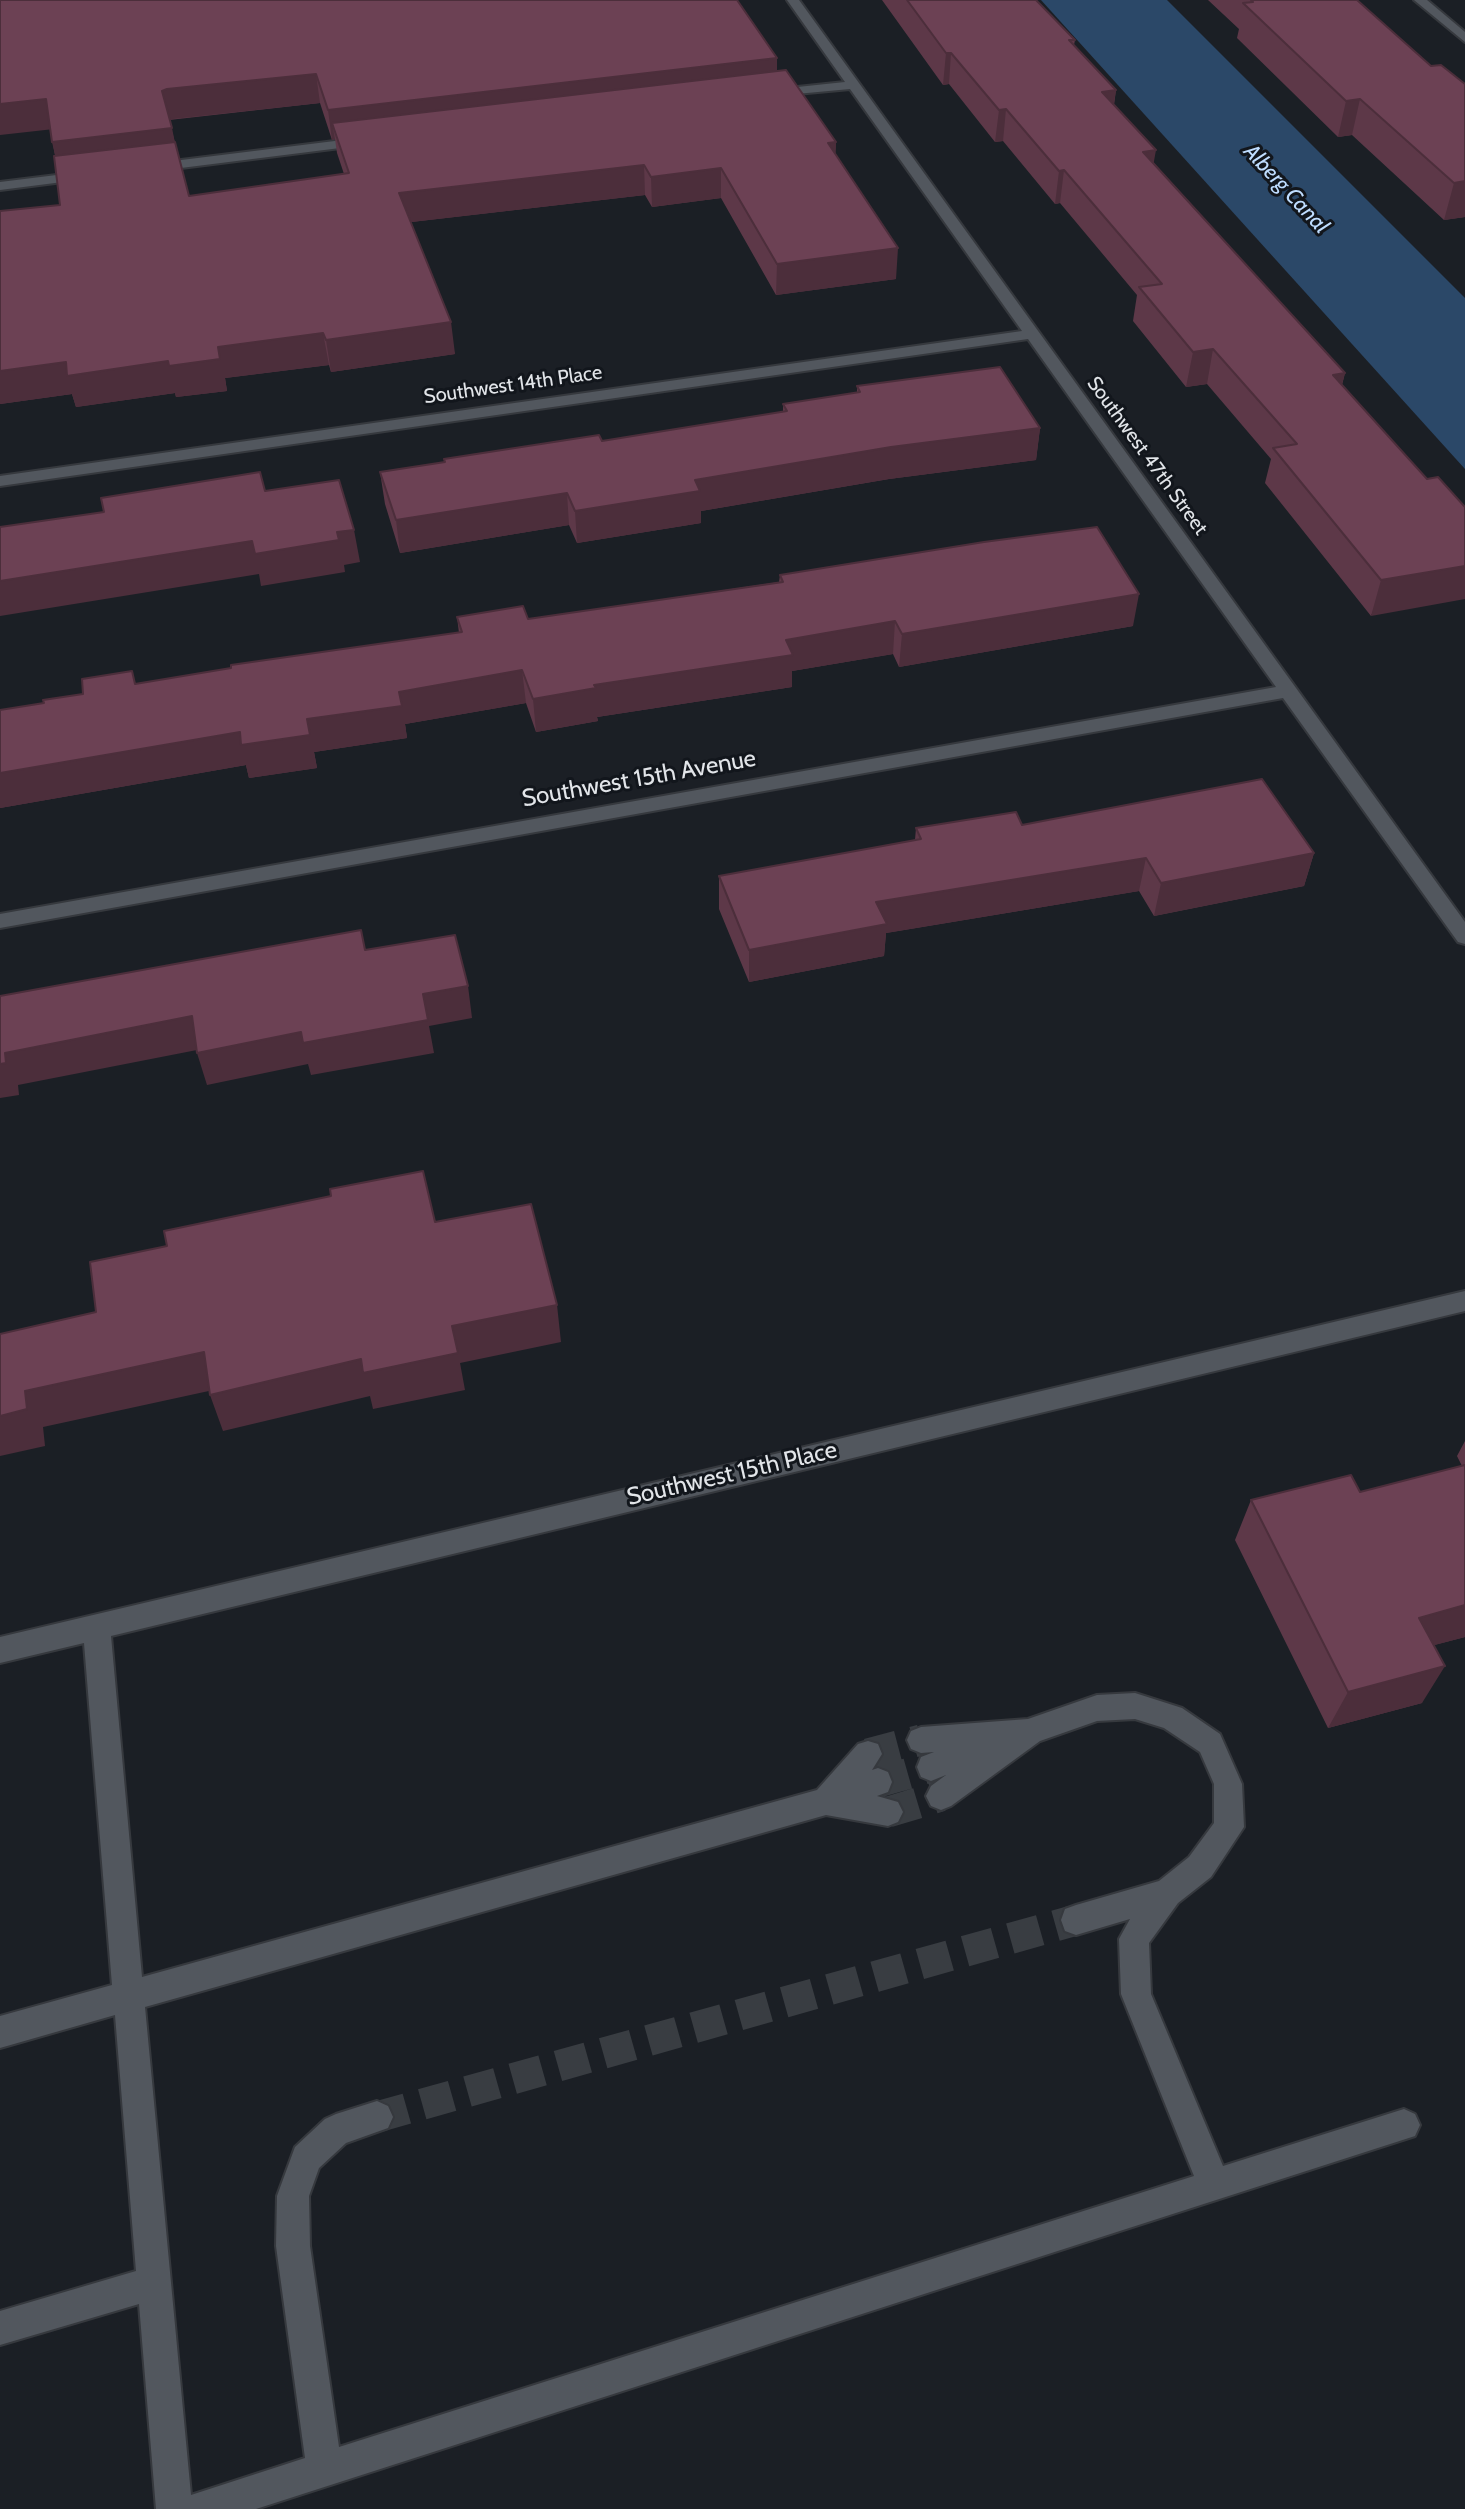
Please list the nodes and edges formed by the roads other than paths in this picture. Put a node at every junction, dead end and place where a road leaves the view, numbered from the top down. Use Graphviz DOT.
graph roads {
  1 [pos="793,0"];
  2 [pos="1420,0"];
  3 [pos="1465,38"];
  4 [pos="854,85"];
  5 [pos="761,95"];
  6 [pos="389,138"];
  7 [pos="140,169"];
  8 [pos="109,173"];
  9 [pos="0,186"];
  10 [pos="1032,334"];
  11 [pos="0,481"];
  12 [pos="1288,691"];
  13 [pos="0,921"];
  14 [pos="1465,937"];
  15 [pos="1465,1301"];
  16 [pos="96,1627"];
  17 [pos="0,1650"];
  18 [pos="1031,1731"];
  19 [pos="926,1753"];
  20 [pos="868,1754"];
  21 [pos="878,1782"];
  22 [pos="941,1796"];
  23 [pos="826,1801"];
  24 [pos="888,1812"];
  25 [pos="1167,1893"];
  26 [pos="1076,1920"];
  27 [pos="129,1995"];
  28 [pos="0,2032"];
  29 [pos="377,2117"];
  30 [pos="1404,2125"];
  31 [pos="1214,2184"];
  32 [pos="154,2283"];
  33 [pos="0,2328"];
  34 [pos="324,2469"];
  35 [pos="174,2509"];
  36 [pos="200,2509"];
  1 -- 4 [label="street, Southwest 47th Street"];
  2 -- 3 [label="street"];
  4 -- 5 [label="street"];
  4 -- 10 [label="street, Southwest 47th Street"];
  6 -- 7 [label="street"];
  8 -- 9 [label="street"];
  10 -- 11 [label="street, Southwest 14th Place"];
  10 -- 12 [label="street, Southwest 47th Street"];
  12 -- 13 [label="street, Southwest 15th Avenue"];
  12 -- 14 [label="street, Southwest 47th Street"];
  15 -- 16 [label="street, Southwest 15th Place"];
  16 -- 17 [label="street, Southwest 15th Place"];
  16 -- 27 [label="street"];
  18 -- 19 [label="street"];
  18 -- 22 [label="street"];
  18 -- 25 [label="street"];
  20 -- 23 [label="street"];
  21 -- 23 [label="street"];
  23 -- 24 [label="street"];
  23 -- 27 [label="street"];
  25 -- 26 [label="street"];
  25 -- 31 [label="street"];
  27 -- 28 [label="street"];
  27 -- 32 [label="street"];
  29 -- 34 [label="street"];
  30 -- 31 [label="street"];
  31 -- 34 [label="street"];
  32 -- 33 [label="street"];
  32 -- 35 [label="street"];
  34 -- 36 [label="street"];
}
